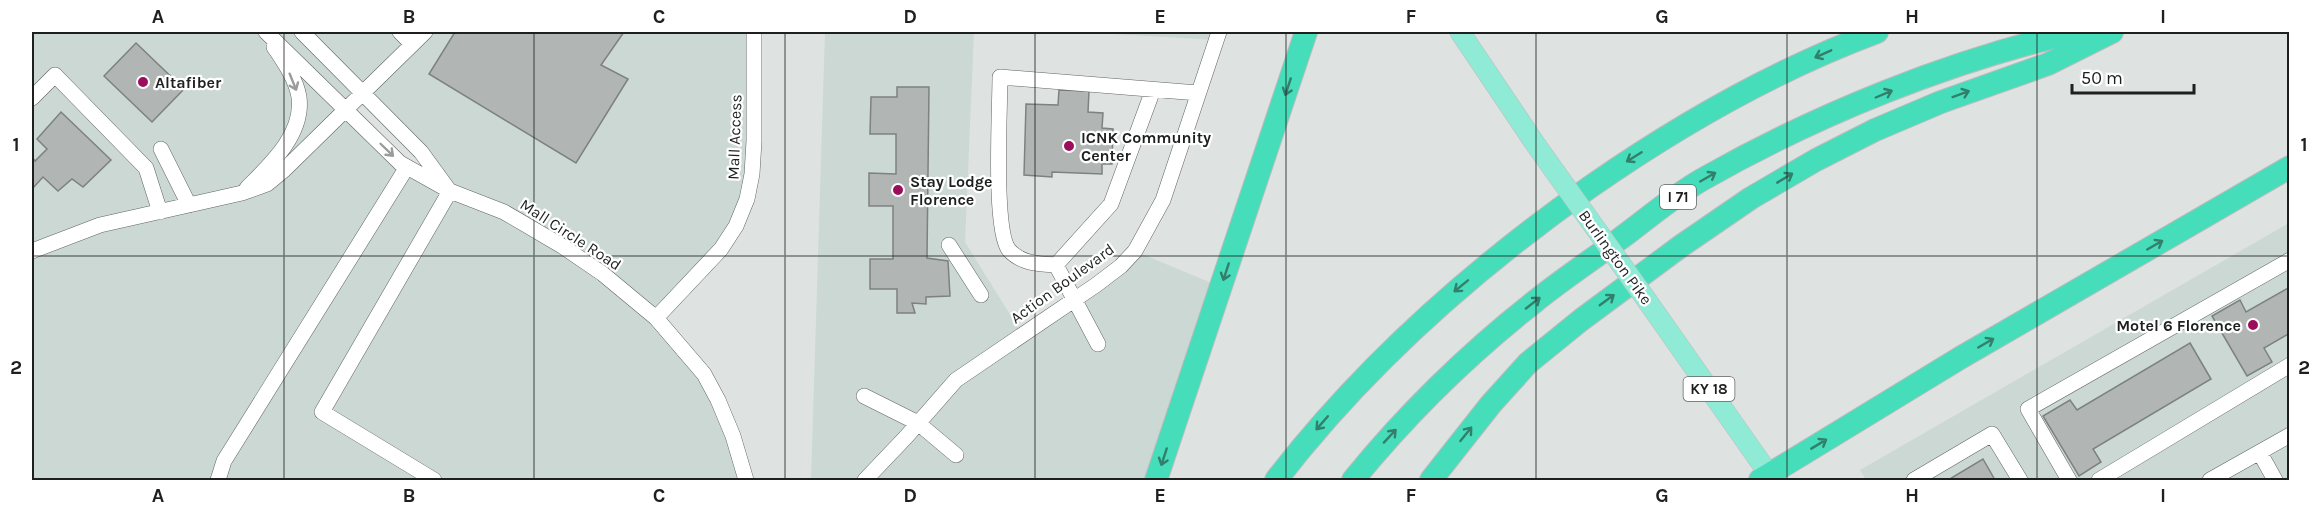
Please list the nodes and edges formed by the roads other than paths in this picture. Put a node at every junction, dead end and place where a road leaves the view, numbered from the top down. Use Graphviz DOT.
graph roads {
  1 [pos="265,32"];
  2 [pos="302,32"];
  3 [pos="400,32"];
  4 [pos="425,32"];
  5 [pos="754,32"];
  6 [pos="1219,32"];
  7 [pos="1306,32"];
  8 [pos="1460,32"];
  9 [pos="1877,32"];
  10 [pos="2075,32"];
  11 [pos="2112,32"];
  12 [pos="412,44"];
  13 [pos="1153,90"];
  14 [pos="362,92"];
  15 [pos="1198,93"];
  16 [pos="32,98"];
  17 [pos="345,109"];
  18 [pos="161,149"];
  19 [pos="407,167"];
  20 [pos="2289,167"];
  21 [pos="450,191"];
  22 [pos="242,193"];
  23 [pos="189,206"];
  24 [pos="160,212"];
  25 [pos="949,245"];
  26 [pos="33,247"];
  27 [pos="2289,260"];
  28 [pos="1056,265"];
  29 [pos="981,296"];
  30 [pos="1075,299"];
  31 [pos="656,318"];
  32 [pos="1098,344"];
  33 [pos="2289,365"];
  34 [pos="864,396"];
  35 [pos="918,423"];
  36 [pos="2289,435"];
  37 [pos="2260,453"];
  38 [pos="956,455"];
  39 [pos="1767,479"];
  40 [pos="218,480"];
  41 [pos="434,480"];
  42 [pos="746,480"];
  43 [pos="865,480"];
  44 [pos="1156,480"];
  45 [pos="1276,480"];
  46 [pos="1353,480"];
  47 [pos="1431,480"];
  48 [pos="1914,480"];
  49 [pos="2020,480"];
  50 [pos="2069,480"];
  51 [pos="2099,480"];
  52 [pos="2210,480"];
  53 [pos="2275,480"];
  1 -- 17 [label="street"];
  1 -- 22 [label="street, one-way"];
  2 -- 14 [label="street"];
  3 -- 12 [label="street"];
  4 -- 12 [label="street"];
  5 -- 31 [label="street, Mall Access"];
  6 -- 15 [label="street, Action Boulevard"];
  7 -- 44 [label="highway, one-way"];
  8 -- 39 [label="main road, Burlington Pike / KY 18, bridge"];
  9 -- 45 [label="highway, one-way"];
  46 -- 10 [label="highway, I 71, one-way"];
  47 -- 11 [label="highway, one-way"];
  12 -- 14 [label="street"];
  13 -- 15 [label="street"];
  13 -- 28 [label="street"];
  13 -- 28 [label="street"];
  14 -- 17 [label="street"];
  14 -- 21 [label="street"];
  15 -- 30 [label="street, Action Boulevard"];
  16 -- 24 [label="street"];
  17 -- 19 [label="street, Mall Circle Road, one-way"];
  17 -- 22 [label="street"];
  18 -- 23 [label="street"];
  19 -- 21 [label="street, Mall Circle Road"];
  19 -- 40 [label="street"];
  39 -- 20 [label="highway, one-way"];
  21 -- 31 [label="street, Mall Circle Road"];
  21 -- 41 [label="street"];
  22 -- 23 [label="street"];
  23 -- 24 [label="street"];
  24 -- 26 [label="street"];
  25 -- 29 [label="street"];
  27 -- 50 [label="street"];
  28 -- 30 [label="street"];
  30 -- 32 [label="street"];
  30 -- 35 [label="street, Action Boulevard"];
  31 -- 42 [label="street, Mall Circle Road"];
  33 -- 51 [label="street"];
  34 -- 35 [label="street"];
  35 -- 38 [label="street"];
  35 -- 43 [label="street, Action Boulevard"];
  36 -- 37 [label="street"];
  37 -- 52 [label="street"];
  37 -- 53 [label="street"];
  48 -- 49 [label="street"];
}
